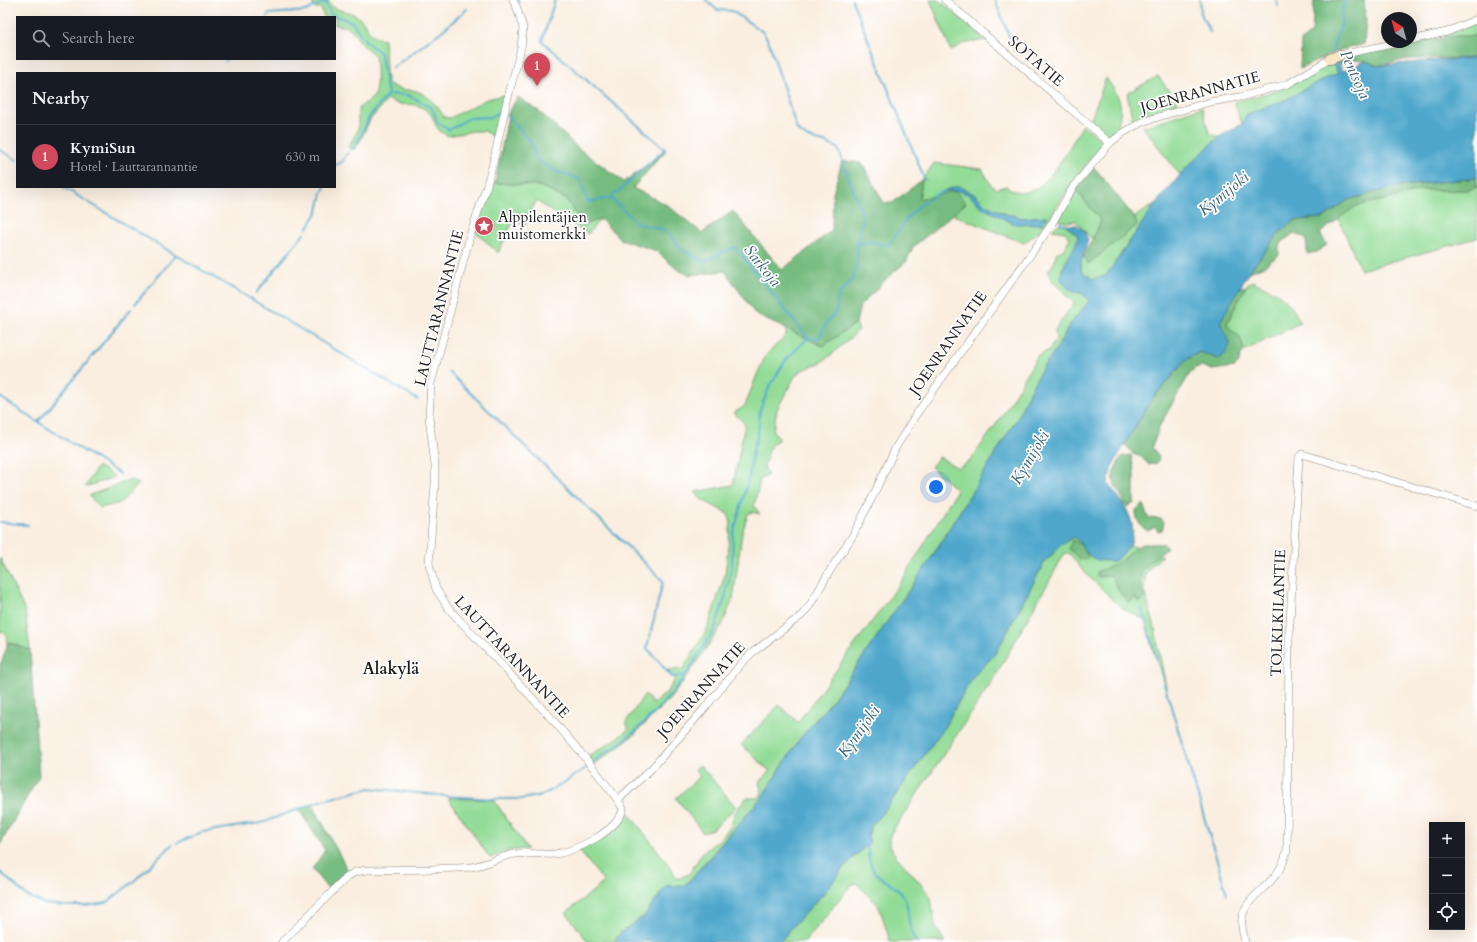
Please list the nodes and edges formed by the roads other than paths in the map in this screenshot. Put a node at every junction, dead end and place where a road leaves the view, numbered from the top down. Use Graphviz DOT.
graph roads {
  1 [pos="513,0"];
  2 [pos="945,0"];
  3 [pos="1477,19"];
  4 [pos="1417,39"];
  5 [pos="1381,47"];
  6 [pos="1110,143"];
  7 [pos="1477,506"];
  8 [pos="618,800"];
  9 [pos="282,942"];
  10 [pos="1246,942"];
  1 -- 8 [label="street, LAUTTARANNANTIE"];
  2 -- 6 [label="street, SOTATIE"];
  3 -- 4 [label="street"];
  5 -- 6 [label="street, JOENRANNATIE"];
  6 -- 8 [label="street, JOENRANNATIE"];
  7 -- 10 [label="street, TOLKLKILANTIE"];
  8 -- 9 [label="street"];
}
